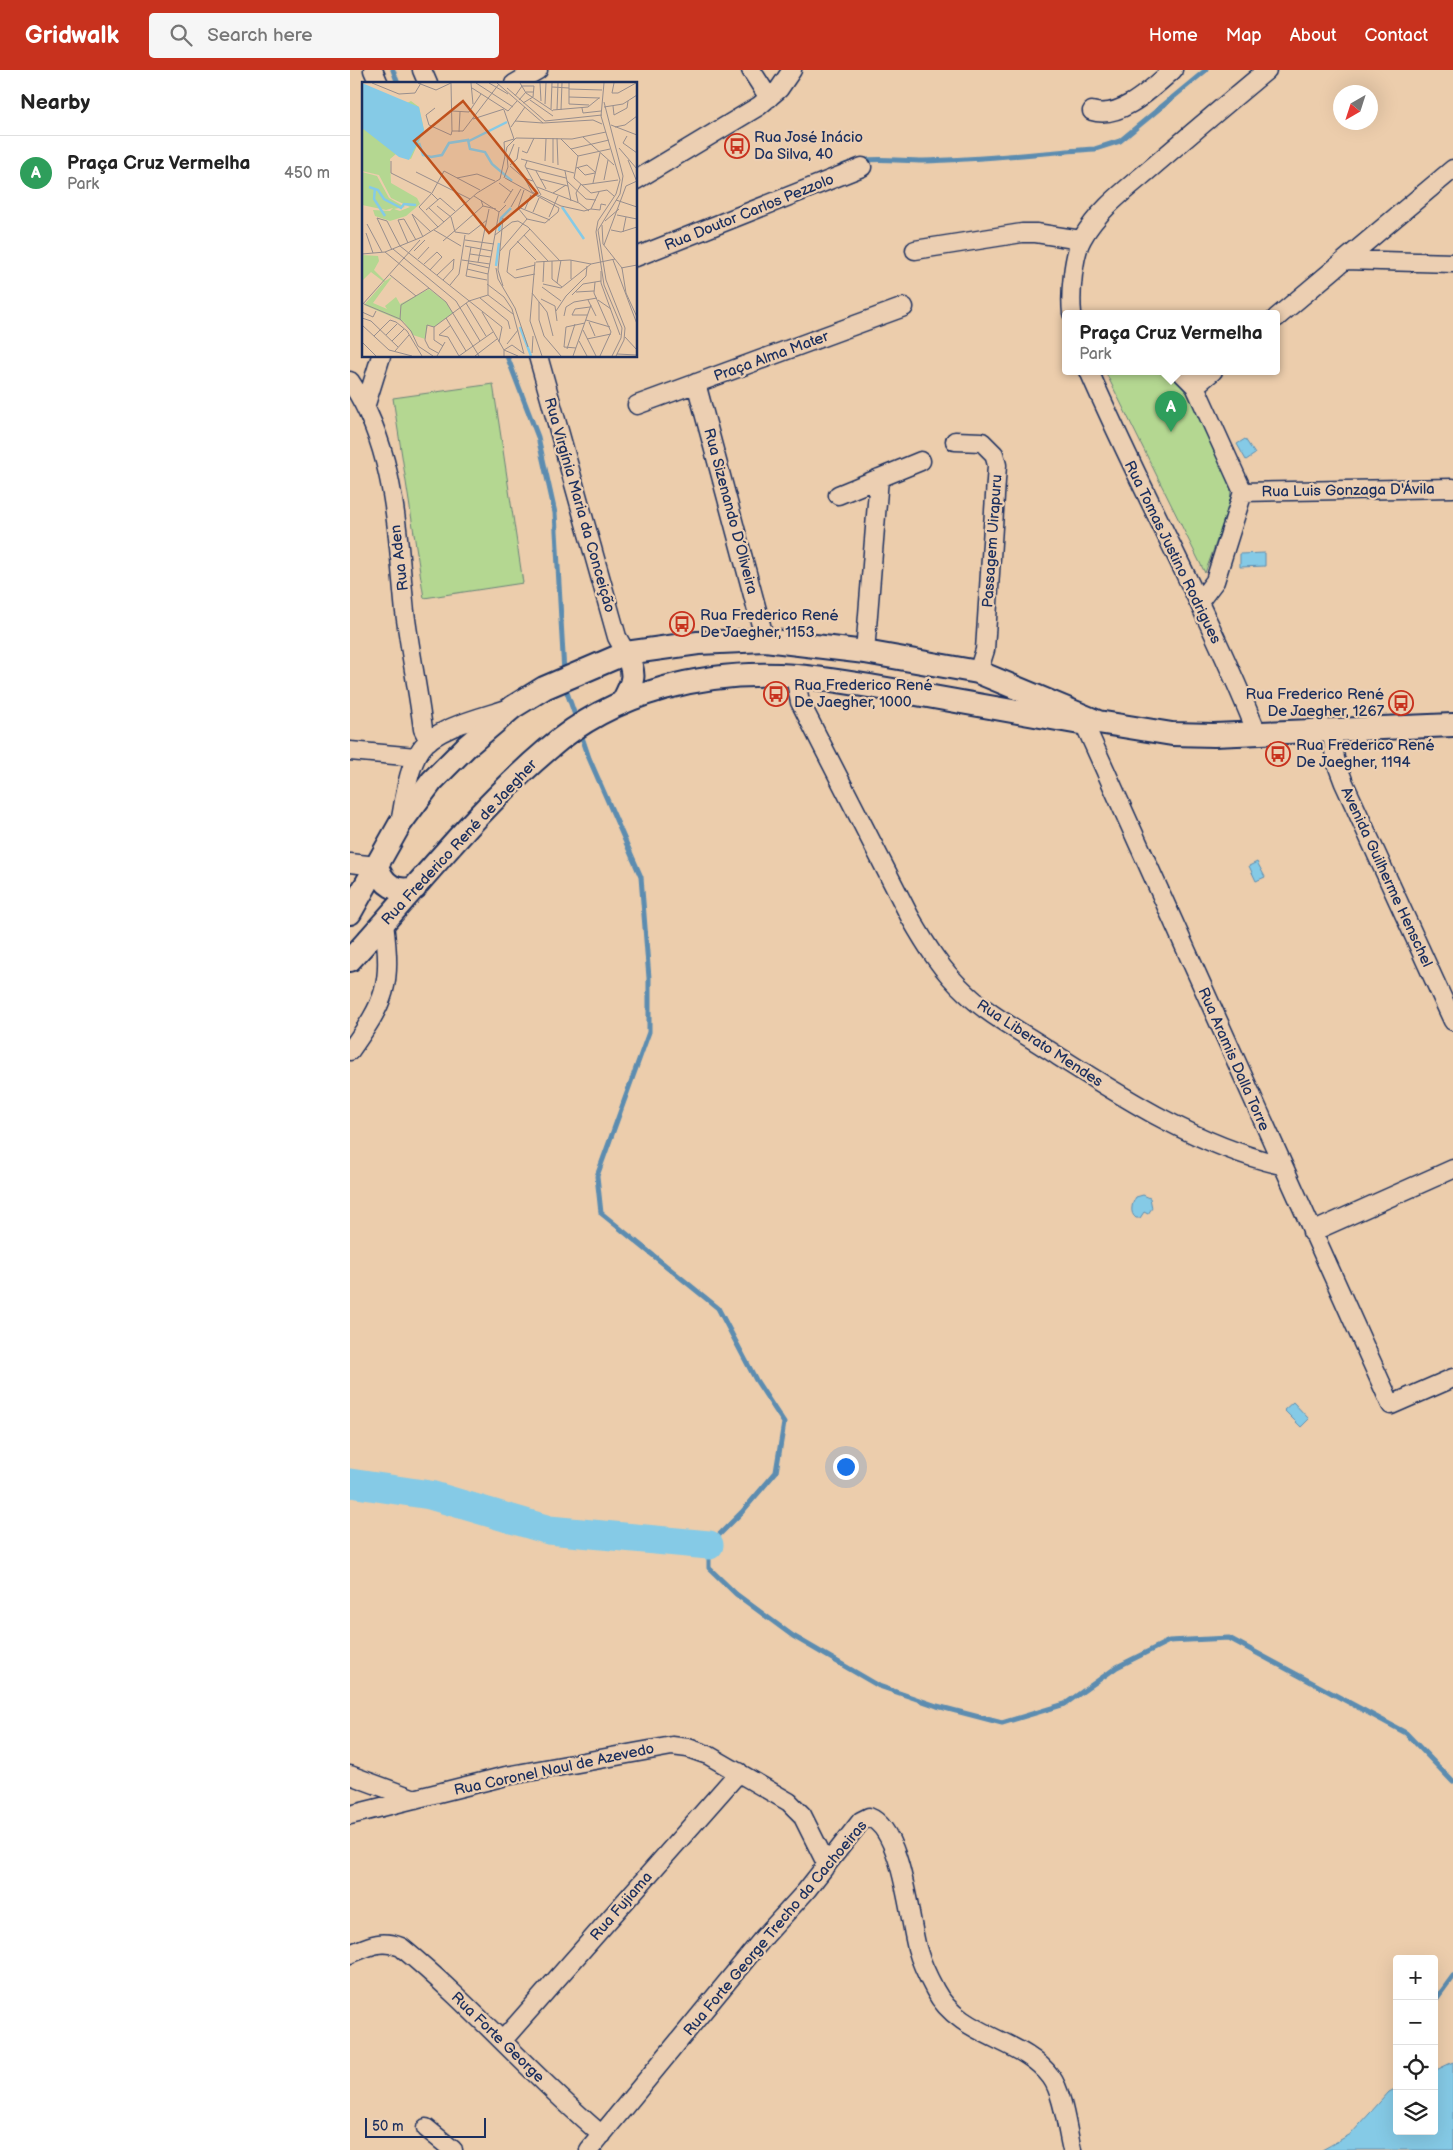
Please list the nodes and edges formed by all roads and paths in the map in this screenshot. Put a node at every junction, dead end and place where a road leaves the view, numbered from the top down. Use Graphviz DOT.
graph roads {
  1 [pos="372,70"];
  2 [pos="422,70"];
  3 [pos="538,70"];
  4 [pos="751,70"];
  5 [pos="792,70"];
  6 [pos="1174,70"];
  7 [pos="1267,70"];
  8 [pos="378,82"];
  9 [pos="427,82"];
  10 [pos="517,82"];
  11 [pos="769,98"];
  12 [pos="1092,111"];
  13 [pos="862,167"];
  14 [pos="1453,169"];
  15 [pos="638,179"];
  16 [pos="1081,240"];
  17 [pos="915,250"];
  18 [pos="638,256"];
  19 [pos="1345,260"];
  20 [pos="1453,263"];
  21 [pos="904,307"];
  22 [pos="1076,310"];
  23 [pos="1280,315"];
  24 [pos="380,358"];
  25 [pos="539,358"];
  26 [pos="1091,375"];
  27 [pos="1184,375"];
  28 [pos="1208,375"];
  29 [pos="350,382"];
  30 [pos="696,383"];
  31 [pos="1195,386"];
  32 [pos="366,404"];
  33 [pos="637,404"];
  34 [pos="955,441"];
  35 [pos="922,461"];
  36 [pos="879,478"];
  37 [pos="1453,488"];
  38 [pos="1243,492"];
  39 [pos="838,495"];
  40 [pos="1199,602"];
  41 [pos="765,640"];
  42 [pos="865,652"];
  43 [pos="626,653"];
  44 [pos="978,672"];
  45 [pos="795,676"];
  46 [pos="957,701"];
  47 [pos="621,702"];
  48 [pos="513,707"];
  49 [pos="1086,719"];
  50 [pos="1453,725"];
  51 [pos="1332,731"];
  52 [pos="1258,733"];
  53 [pos="429,740"];
  54 [pos="350,751"];
  55 [pos="416,757"];
  56 [pos="400,824"];
  57 [pos="350,863"];
  58 [pos="377,866"];
  59 [pos="415,888"];
  60 [pos="350,913"];
  61 [pos="384,923"];
  62 [pos="350,960"];
  63 [pos="1453,1021"];
  64 [pos="350,1051"];
  65 [pos="1281,1165"];
  66 [pos="1453,1169"];
  67 [pos="1312,1232"];
  68 [pos="1453,1378"];
  69 [pos="739,1772"];
  70 [pos="350,1775"];
  71 [pos="414,1799"];
  72 [pos="350,1815"];
  73 [pos="827,1865"];
  74 [pos="350,1954"];
  75 [pos="504,2040"];
  76 [pos="426,2128"];
  77 [pos="602,2135"];
  78 [pos="452,2150"];
  79 [pos="589,2150"];
  80 [pos="1072,2150"];
  1 -- 8 [label="street"];
  2 -- 9 [label="street"];
  3 -- 10 [label="street"];
  4 -- 11 [label="street"];
  5 -- 11 [label="street"];
  6 -- 12 [label="street"];
  7 -- 16 [label="street"];
  11 -- 15 [label="street"];
  13 -- 18 [label="street, Rua Doutor Carlos Pezzolo"];
  14 -- 19 [label="street"];
  16 -- 17 [label="street"];
  16 -- 22 [label="street"];
  19 -- 20 [label="street"];
  19 -- 23 [label="street"];
  21 -- 30 [label="street, Praça Alma Mater"];
  24 -- 32 [label="street"];
  25 -- 43 [label="street, Rua Virgínia Maria da Conceição"];
  26 -- 40 [label="street, Rua Tomas Justino Rodrigues"];
  27 -- 31 [label="street"];
  28 -- 31 [label="street"];
  29 -- 32 [label="street, Rua Aden"];
  30 -- 33 [label="street, Praça Alma Mater"];
  30 -- 41 [label="street, Rua Sizenando D´Oliveira"];
  31 -- 38 [label="street"];
  32 -- 53 [label="street, Rua Aden"];
  34 -- 44 [label="street, Passagem Uirapuru"];
  35 -- 36 [label="street"];
  36 -- 39 [label="street"];
  36 -- 42 [label="street"];
  37 -- 38 [label="street, Rua Luis Gonzaga D'Ávila"];
  38 -- 40 [label="street"];
  40 -- 52 [label="street, Rua Tomas Justino Rodrigues"];
  41 -- 42 [label="main road, Rua Frederico René de Jaegher"];
  41 -- 43 [label="main road, Rua Frederico René de Jaegher"];
  42 -- 44 [label="main road, Rua Frederico René de Jaegher"];
  43 -- 47 [label="main road"];
  43 -- 48 [label="main road, Rua Frederico René de Jaegher"];
  44 -- 46 [label="main road"];
  44 -- 49 [label="main road, Rua Frederico René de Jaegher"];
  45 -- 46 [label="main road, Rua Frederico René de Jaegher"];
  45 -- 47 [label="main road, Rua Frederico René de Jaegher"];
  45 -- 65 [label="street, Rua Liberato Mendes"];
  46 -- 49 [label="main road, Rua Frederico René de Jaegher"];
  47 -- 59 [label="main road, Rua Frederico René de Jaegher"];
  48 -- 53 [label="street, Rua Frederico René de Jaegher"];
  48 -- 56 [label="main road, Rua Frederico René de Jaegher"];
  49 -- 52 [label="main road, Rua Frederico René de Jaegher"];
  49 -- 65 [label="street, Rua Aramis Dalla Torre"];
  50 -- 51 [label="main road, Rua Frederico René de Jaegher"];
  51 -- 52 [label="main road, Rua Frederico René de Jaegher"];
  51 -- 63 [label="street, Avenida Guilherme Henschel"];
  53 -- 55 [label="street, Rua Frederico René de Jaegher"];
  54 -- 55 [label="street"];
  55 -- 56 [label="street, Rua Frederico René de Jaegher"];
  56 -- 58 [label="main road, Rua Frederico René de Jaegher"];
  57 -- 58 [label="street"];
  58 -- 59 [label="main road"];
  58 -- 60 [label="main road, Rua Frederico René de Jaegher"];
  59 -- 61 [label="main road, Rua Frederico René de Jaegher"];
  61 -- 62 [label="main road, Rua Frederico René de Jaegher"];
  61 -- 64 [label="street"];
  65 -- 67 [label="street, Rua Aramis Dalla Torre"];
  66 -- 67 [label="street"];
  67 -- 68 [label="street, Rua Aramis Dalla Torre"];
  69 -- 71 [label="street, Rua Coronel Naul de Azevedo"];
  69 -- 73 [label="street, Rua Coronel Naul de Azevedo"];
  69 -- 75 [label="street, Rua Fujiama"];
  70 -- 71 [label="street"];
  71 -- 72 [label="street, Rua Coronel Naul de Azevedo"];
  73 -- 77 [label="street, Rua Forte George Trecho da Cachoeiras"];
  73 -- 80 [label="street, Rua Forte George Trecho da Cachoeiras"];
  74 -- 75 [label="street, Rua Forte George"];
  75 -- 77 [label="street, Rua Forte George"];
  76 -- 78 [label="street"];
  77 -- 79 [label="street, Rua Forte George Trecho da Cachoeiras"];
}
